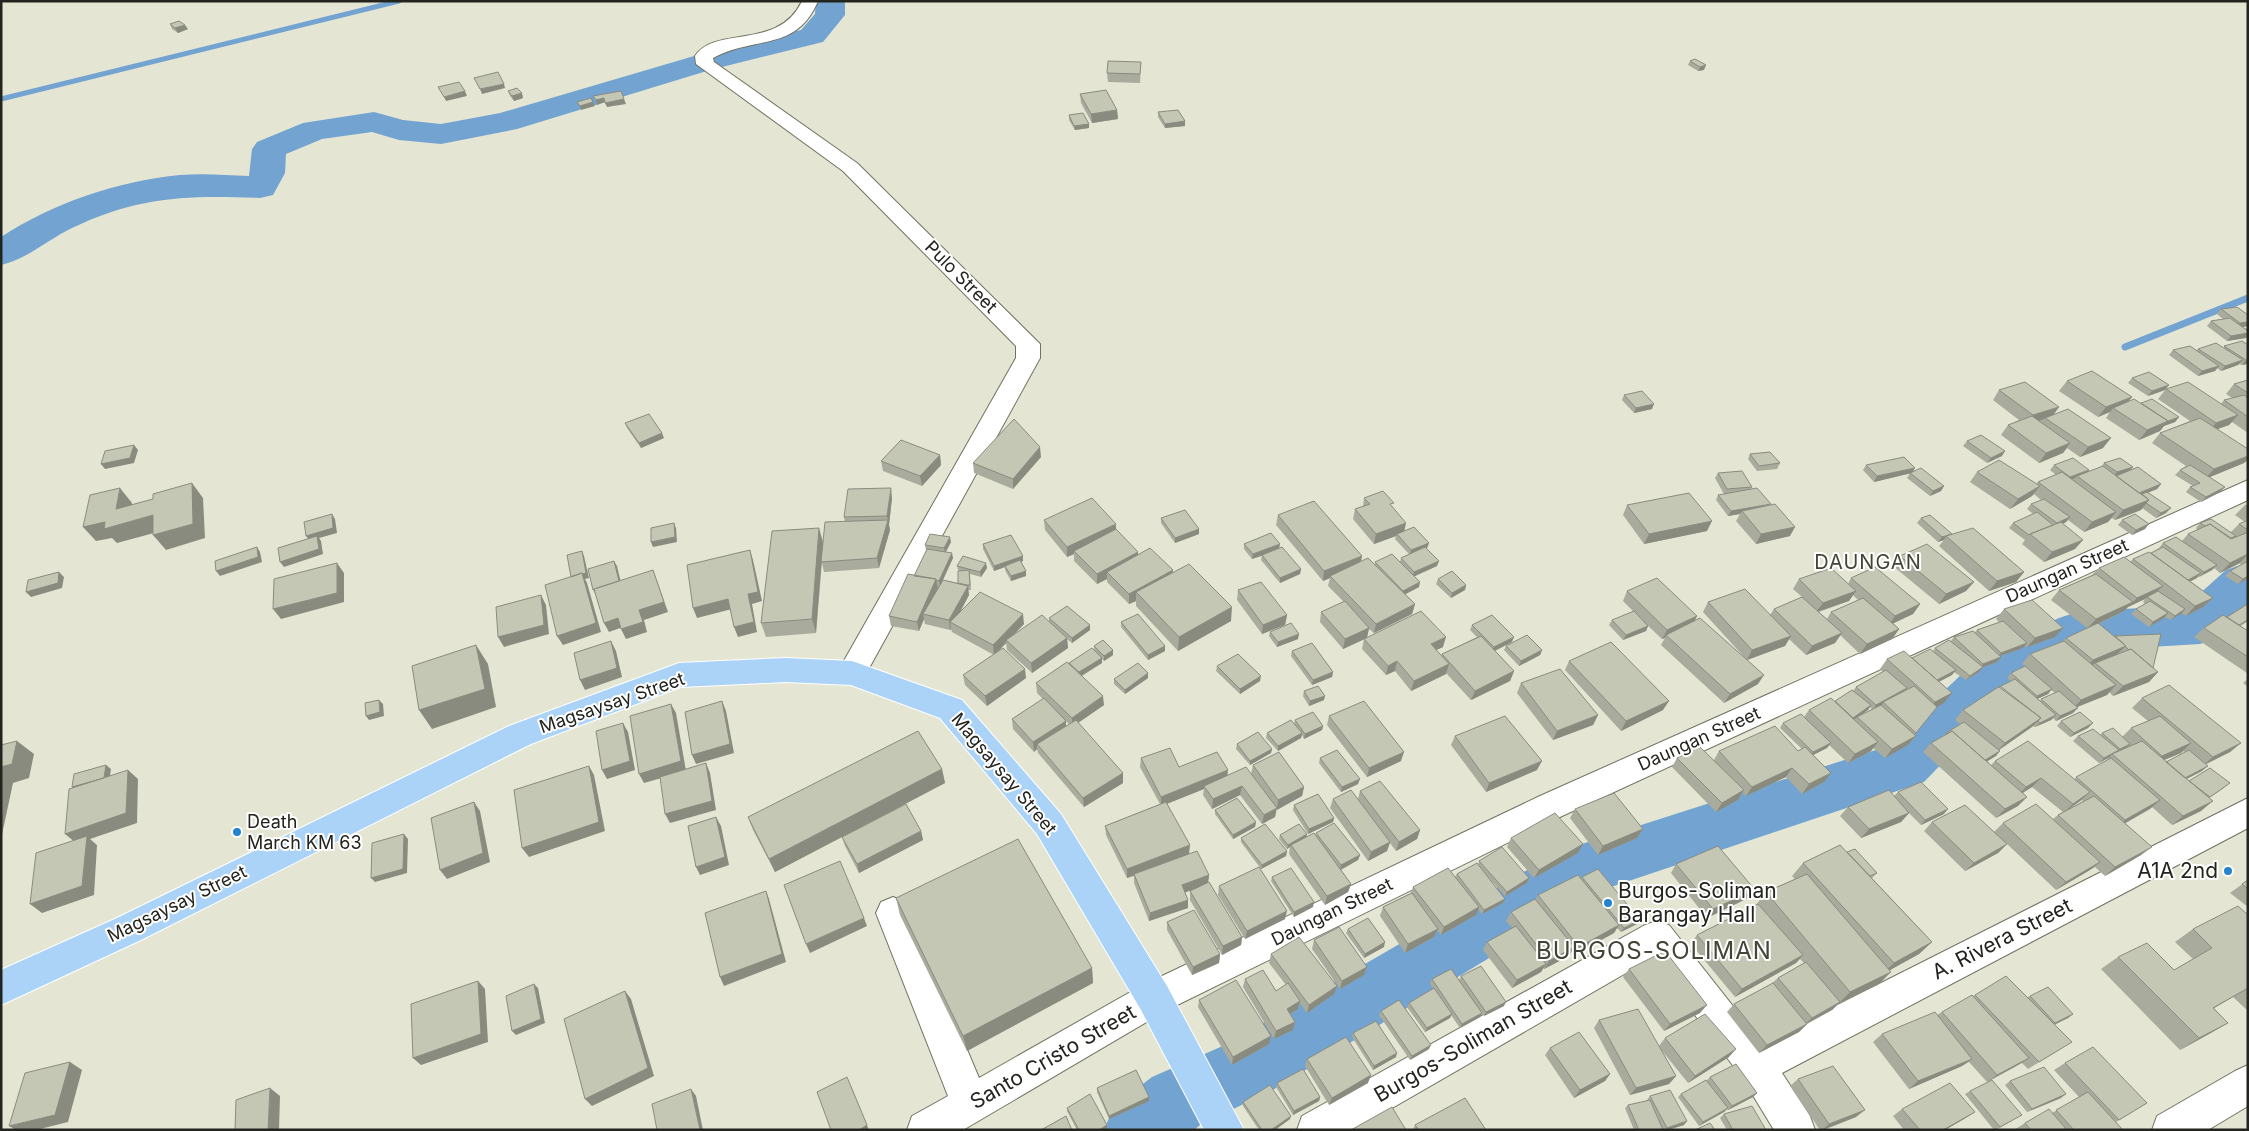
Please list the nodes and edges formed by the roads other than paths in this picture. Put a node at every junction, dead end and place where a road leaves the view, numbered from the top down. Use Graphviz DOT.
graph roads {
  1 [pos="810,1"];
  2 [pos="2248,489"];
  3 [pos="852,673"];
  4 [pos="2248,812"];
  5 [pos="893,913"];
  6 [pos="1,988"];
  7 [pos="1154,998"];
  8 [pos="1756,1066"];
  9 [pos="2248,1084"];
  10 [pos="971,1104"];
  11 [pos="1221,1123"];
  12 [pos="926,1130"];
  13 [pos="1316,1130"];
  14 [pos="1796,1130"];
  15 [pos="2171,1130"];
  1 -- 3 [label="street, Pulo Street"];
  2 -- 7 [label="street, Daungan Street"];
  3 -- 6 [label="main road, Magsaysay Street"];
  3 -- 7 [label="main road, Magsaysay Street"];
  4 -- 8 [label="street, A. Rivera Street"];
  5 -- 10 [label="street"];
  7 -- 10 [label="street, Santo Cristo Street"];
  7 -- 11 [label="main road, Magsaysay Street"];
  8 -- 13 [label="street, Burgos-Soliman Street"];
  8 -- 14 [label="street, Burgos-Soliman Street"];
  9 -- 15 [label="street"];
  10 -- 12 [label="street, Santo Cristo Street"];
}
